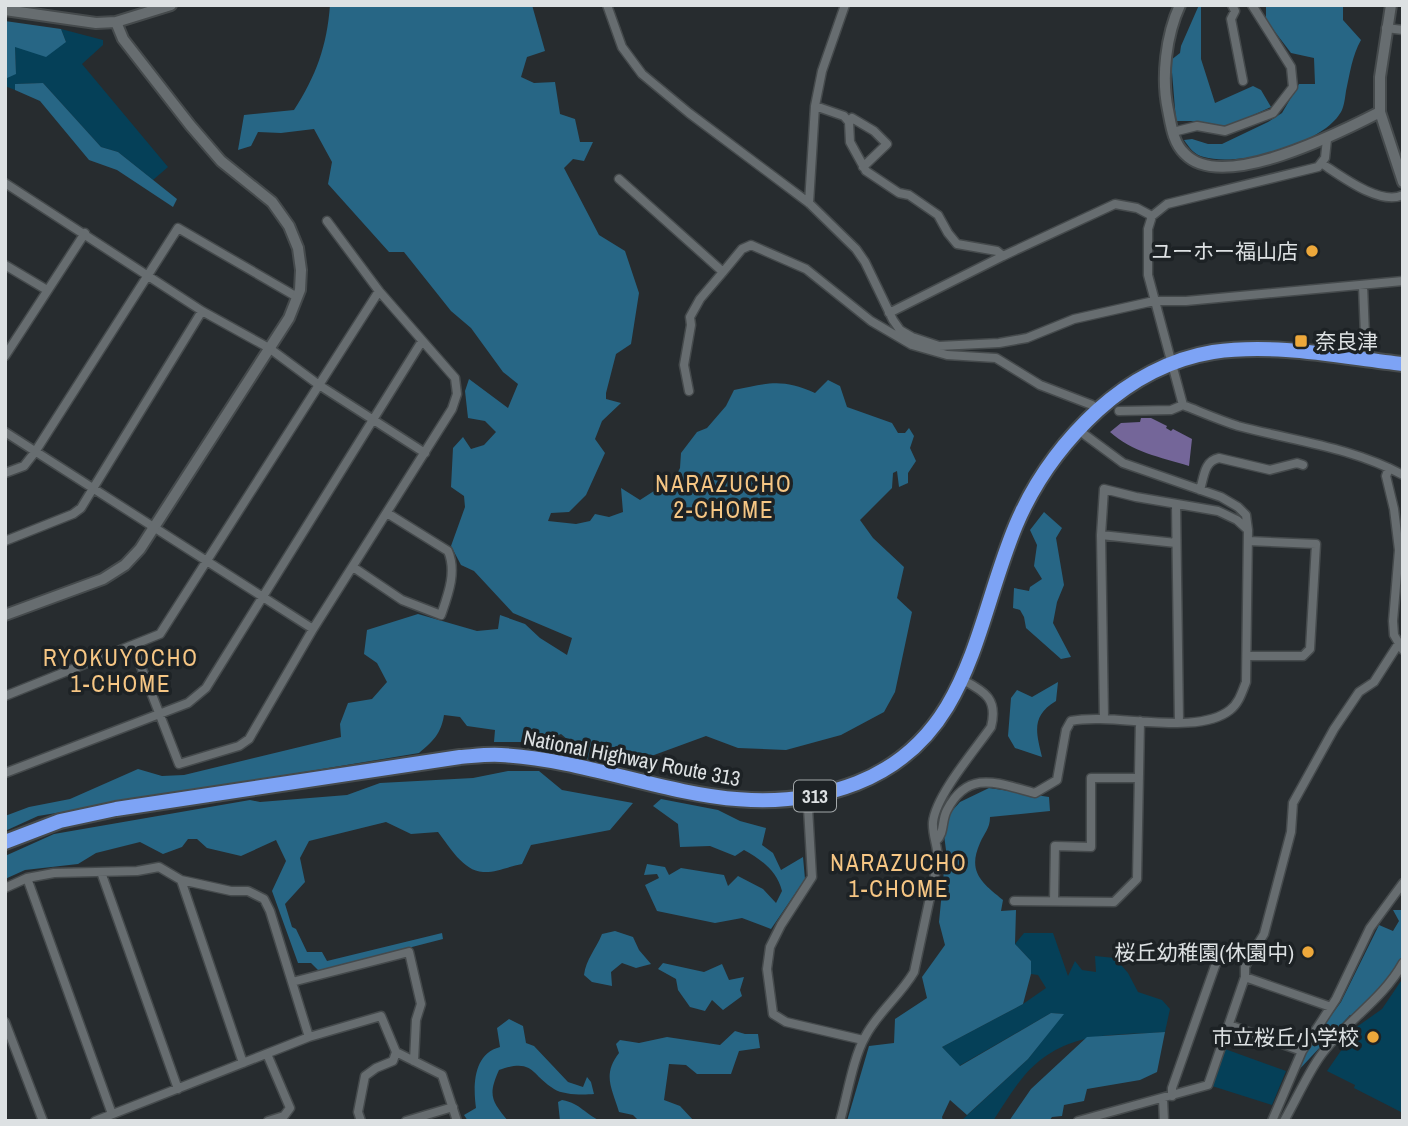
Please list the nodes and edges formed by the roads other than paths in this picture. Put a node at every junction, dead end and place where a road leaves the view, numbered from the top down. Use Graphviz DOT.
graph roads {
  1 [pos="171,5"];
  2 [pos="607,5"];
  3 [pos="845,5"];
  4 [pos="1180,5"];
  5 [pos="1232,5"];
  6 [pos="1252,5"];
  7 [pos="1391,5"];
  8 [pos="5,10"];
  9 [pos="116,22"];
  10 [pos="1386,28"];
  11 [pos="1403,30"];
  12 [pos="1243,81"];
  13 [pos="815,106"];
  14 [pos="1380,112"];
  15 [pos="849,121"];
  16 [pos="1173,132"];
  17 [pos="1327,139"];
  18 [pos="1321,163"];
  19 [pos="863,167"];
  20 [pos="619,179"];
  21 [pos="1403,182"];
  22 [pos="5,183"];
  23 [pos="1403,195"];
  24 [pos="809,203"];
  25 [pos="1152,216"];
  26 [pos="327,220"];
  27 [pos="85,233"];
  28 [pos="1003,256"];
  29 [pos="5,265"];
  30 [pos="723,272"];
  31 [pos="147,276"];
  32 [pos="1403,281"];
  33 [pos="1363,286"];
  34 [pos="47,290"];
  35 [pos="379,291"];
  36 [pos="297,297"];
  37 [pos="1153,302"];
  38 [pos="202,311"];
  39 [pos="889,313"];
  40 [pos="422,341"];
  41 [pos="269,348"];
  42 [pos="6,351"];
  43 [pos="1366,360"];
  44 [pos="1170,364"];
  45 [pos="1403,364"];
  46 [pos="319,386"];
  47 [pos="689,391"];
  48 [pos="1092,405"];
  49 [pos="1183,405"];
  50 [pos="1119,411"];
  51 [pos="373,420"];
  52 [pos="1077,429"];
  53 [pos="5,432"];
  54 [pos="35,452"];
  55 [pos="425,453"];
  56 [pos="1303,465"];
  57 [pos="1389,468"];
  58 [pos="5,473"];
  59 [pos="1403,475"];
  60 [pos="94,490"];
  61 [pos="1200,490"];
  62 [pos="1176,504"];
  63 [pos="387,513"];
  64 [pos="155,526"];
  65 [pos="1248,530"];
  66 [pos="1101,535"];
  67 [pos="5,541"];
  68 [pos="1248,541"];
  69 [pos="1176,543"];
  70 [pos="207,561"];
  71 [pos="353,567"];
  72 [pos="263,597"];
  73 [pos="5,615"];
  74 [pos="313,629"];
  75 [pos="132,646"];
  76 [pos="1401,647"];
  77 [pos="1247,656"];
  78 [pos="963,680"];
  79 [pos="5,696"];
  80 [pos="160,714"];
  81 [pos="1104,719"];
  82 [pos="1140,721"];
  83 [pos="1180,722"];
  84 [pos="5,773"];
  85 [pos="1139,778"];
  86 [pos="805,799"];
  87 [pos="936,841"];
  88 [pos="5,842"];
  89 [pos="101,872"];
  90 [pos="27,878"];
  91 [pos="181,880"];
  92 [pos="1403,883"];
  93 [pos="5,888"];
  94 [pos="1014,901"];
  95 [pos="1054,901"];
  96 [pos="1250,957"];
  97 [pos="1403,963"];
  98 [pos="1245,977"];
  99 [pos="292,982"];
  100 [pos="1331,1007"];
  101 [pos="5,1021"];
  102 [pos="1229,1025"];
  103 [pos="309,1037"];
  104 [pos="863,1040"];
  105 [pos="1302,1051"];
  106 [pos="396,1052"];
  107 [pos="267,1054"];
  108 [pos="414,1061"];
  109 [pos="243,1063"];
  110 [pos="178,1088"];
  111 [pos="1172,1096"];
  112 [pos="1163,1099"];
  113 [pos="453,1107"];
  114 [pos="112,1114"];
  115 [pos="1108,1117"];
  116 [pos="43,1121"];
  117 [pos="95,1121"];
  118 [pos="268,1121"];
  119 [pos="361,1121"];
  120 [pos="406,1121"];
  121 [pos="457,1121"];
  122 [pos="840,1121"];
  123 [pos="1078,1121"];
  124 [pos="1164,1121"];
  125 [pos="1272,1121"];
  126 [pos="1284,1121"];
  1 -- 9 [label="street"];
  2 -- 24 [label="street"];
  3 -- 13 [label="street"];
  4 -- 16 [label="street"];
  5 -- 12 [label="street"];
  6 -- 16 [label="street"];
  7 -- 10 [label="street"];
  8 -- 9 [label="street"];
  9 -- 36 [label="street"];
  10 -- 11 [label="street"];
  10 -- 14 [label="street"];
  13 -- 15 [label="street"];
  13 -- 24 [label="street"];
  14 -- 17 [label="street"];
  14 -- 21 [label="street"];
  15 -- 19 [label="street"];
  15 -- 19 [label="street"];
  16 -- 17 [label="street"];
  17 -- 18 [label="street"];
  18 -- 23 [label="street"];
  18 -- 25 [label="street"];
  19 -- 28 [label="street"];
  20 -- 30 [label="street"];
  22 -- 27 [label="street"];
  24 -- 39 [label="street"];
  25 -- 28 [label="street"];
  25 -- 37 [label="street"];
  26 -- 35 [label="street"];
  27 -- 31 [label="street"];
  27 -- 34 [label="street"];
  28 -- 39 [label="street"];
  29 -- 34 [label="street"];
  30 -- 47 [label="street"];
  30 -- 48 [label="street"];
  31 -- 36 [label="street"];
  31 -- 38 [label="street"];
  31 -- 54 [label="street"];
  32 -- 33 [label="street"];
  33 -- 37 [label="street"];
  33 -- 43 [label="street"];
  34 -- 42 [label="street"];
  35 -- 40 [label="street"];
  35 -- 46 [label="street"];
  36 -- 41 [label="street"];
  37 -- 39 [label="street"];
  37 -- 44 [label="street"];
  38 -- 41 [label="street"];
  38 -- 60 [label="street"];
  40 -- 51 [label="street"];
  40 -- 55 [label="street"];
  41 -- 46 [label="street"];
  41 -- 64 [label="street"];
  43 -- 44 [label="highway, National Highway Route 313 / 313"];
  43 -- 45 [label="highway, National Highway Route 313 / 313"];
  44 -- 49 [label="street"];
  44 -- 52 [label="highway, National Highway Route 313 / 313"];
  46 -- 51 [label="street"];
  46 -- 70 [label="street"];
  49 -- 50 [label="street"];
  49 -- 57 [label="street"];
  51 -- 55 [label="street"];
  51 -- 72 [label="street"];
  52 -- 61 [label="street"];
  52 -- 78 [label="highway, National Highway Route 313 / 313"];
  53 -- 54 [label="street"];
  54 -- 58 [label="street"];
  54 -- 60 [label="street"];
  55 -- 63 [label="street"];
  56 -- 61 [label="street"];
  57 -- 59 [label="street"];
  57 -- 76 [label="street"];
  60 -- 64 [label="street"];
  60 -- 67 [label="street"];
  61 -- 65 [label="street"];
  62 -- 65 [label="street"];
  62 -- 66 [label="street"];
  62 -- 69 [label="street"];
  63 -- 71 [label="street"];
  63 -- 71 [label="street"];
  64 -- 70 [label="street"];
  64 -- 73 [label="street"];
  65 -- 68 [label="street"];
  66 -- 69 [label="street"];
  66 -- 81 [label="street"];
  68 -- 77 [label="street"];
  68 -- 77 [label="street"];
  69 -- 83 [label="street"];
  70 -- 72 [label="street"];
  70 -- 75 [label="street"];
  71 -- 74 [label="street"];
  72 -- 74 [label="street"];
  72 -- 80 [label="street"];
  74 -- 80 [label="street"];
  75 -- 79 [label="street"];
  75 -- 80 [label="street"];
  76 -- 96 [label="street"];
  77 -- 83 [label="street"];
  78 -- 86 [label="highway, National Highway Route 313 / 313"];
  78 -- 87 [label="street"];
  80 -- 84 [label="street"];
  81 -- 82 [label="street"];
  81 -- 87 [label="street"];
  82 -- 83 [label="street"];
  82 -- 85 [label="street"];
  85 -- 95 [label="street"];
  85 -- 95 [label="street"];
  86 -- 88 [label="highway, National Highway Route 313 / 313"];
  86 -- 104 [label="street"];
  87 -- 104 [label="street"];
  89 -- 90 [label="street"];
  89 -- 91 [label="street"];
  89 -- 110 [label="street"];
  90 -- 93 [label="street"];
  90 -- 114 [label="street"];
  91 -- 99 [label="street"];
  91 -- 109 [label="street"];
  92 -- 100 [label="street"];
  94 -- 95 [label="street"];
  96 -- 98 [label="street"];
  96 -- 111 [label="street"];
  97 -- 126 [label="street"];
  98 -- 100 [label="street"];
  98 -- 102 [label="street"];
  99 -- 103 [label="street"];
  99 -- 108 [label="street"];
  100 -- 105 [label="street"];
  101 -- 116 [label="street"];
  102 -- 105 [label="street"];
  102 -- 111 [label="street"];
  103 -- 106 [label="street"];
  103 -- 107 [label="street"];
  104 -- 122 [label="street"];
  105 -- 125 [label="street"];
  106 -- 108 [label="street"];
  106 -- 119 [label="street"];
  107 -- 109 [label="street"];
  107 -- 118 [label="street"];
  108 -- 113 [label="street"];
  109 -- 110 [label="street"];
  110 -- 114 [label="street"];
  111 -- 112 [label="street"];
  112 -- 115 [label="street"];
  112 -- 124 [label="street"];
  113 -- 120 [label="street"];
  113 -- 121 [label="street"];
  114 -- 117 [label="street"];
  115 -- 123 [label="street"];
}
